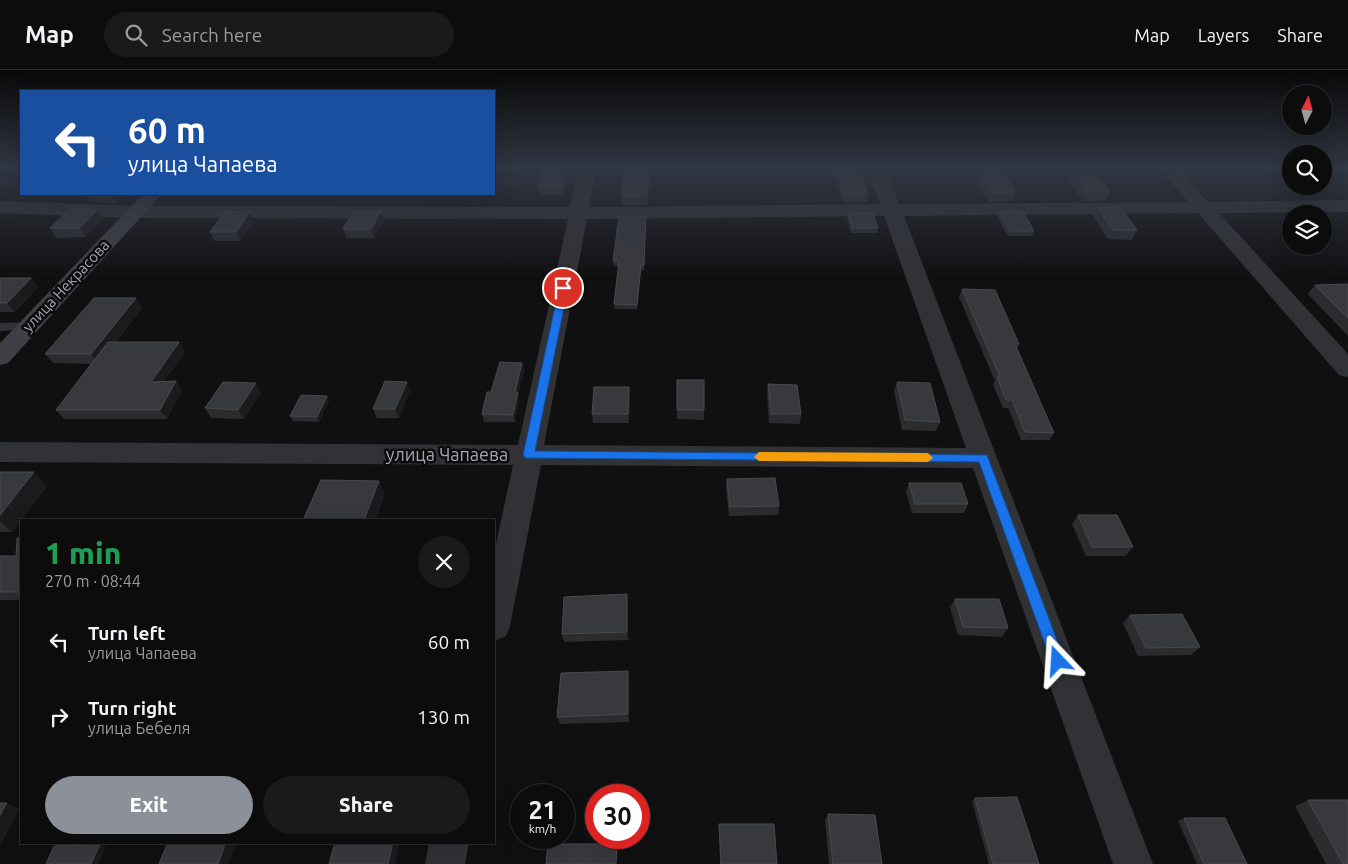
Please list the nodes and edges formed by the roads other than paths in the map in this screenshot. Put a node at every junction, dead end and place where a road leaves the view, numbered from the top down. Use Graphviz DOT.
graph roads {
  1 [pos="144,204"];
  2 [pos="580,204"];
  3 [pos="890,204"];
  4 [pos="1201,204"];
  5 [pos="1348,206"];
  6 [pos="0,207"];
  7 [pos="1204,207"];
  8 [pos="892,210"];
  9 [pos="136,212"];
  10 [pos="578,213"];
  11 [pos="29,326"];
  12 [pos="0,327"];
  13 [pos="0,357"];
  14 [pos="1348,369"];
  15 [pos="0,452"];
  16 [pos="529,455"];
  17 [pos="983,458"];
  18 [pos="495,621"];
  19 [pos="449,844"];
  20 [pos="445,864"];
  21 [pos="1133,864"];
  1 -- 9 [label="street, улица Некрасова"];
  2 -- 10 [label="street"];
  3 -- 8 [label="street"];
  4 -- 7 [label="street"];
  5 -- 7 [label="street"];
  6 -- 9 [label="street"];
  7 -- 8 [label="street"];
  7 -- 14 [label="street"];
  8 -- 10 [label="street"];
  8 -- 17 [label="street"];
  9 -- 10 [label="street"];
  9 -- 11 [label="street, улица Некрасова"];
  10 -- 16 [label="street"];
  11 -- 12 [label="lane"];
  11 -- 13 [label="street, улица Некрасова"];
  15 -- 16 [label="street, улица Чапаева"];
  16 -- 17 [label="street, улица Чапаева"];
  16 -- 18 [label="street"];
  17 -- 21 [label="street"];
  19 -- 20 [label="street"];
}
